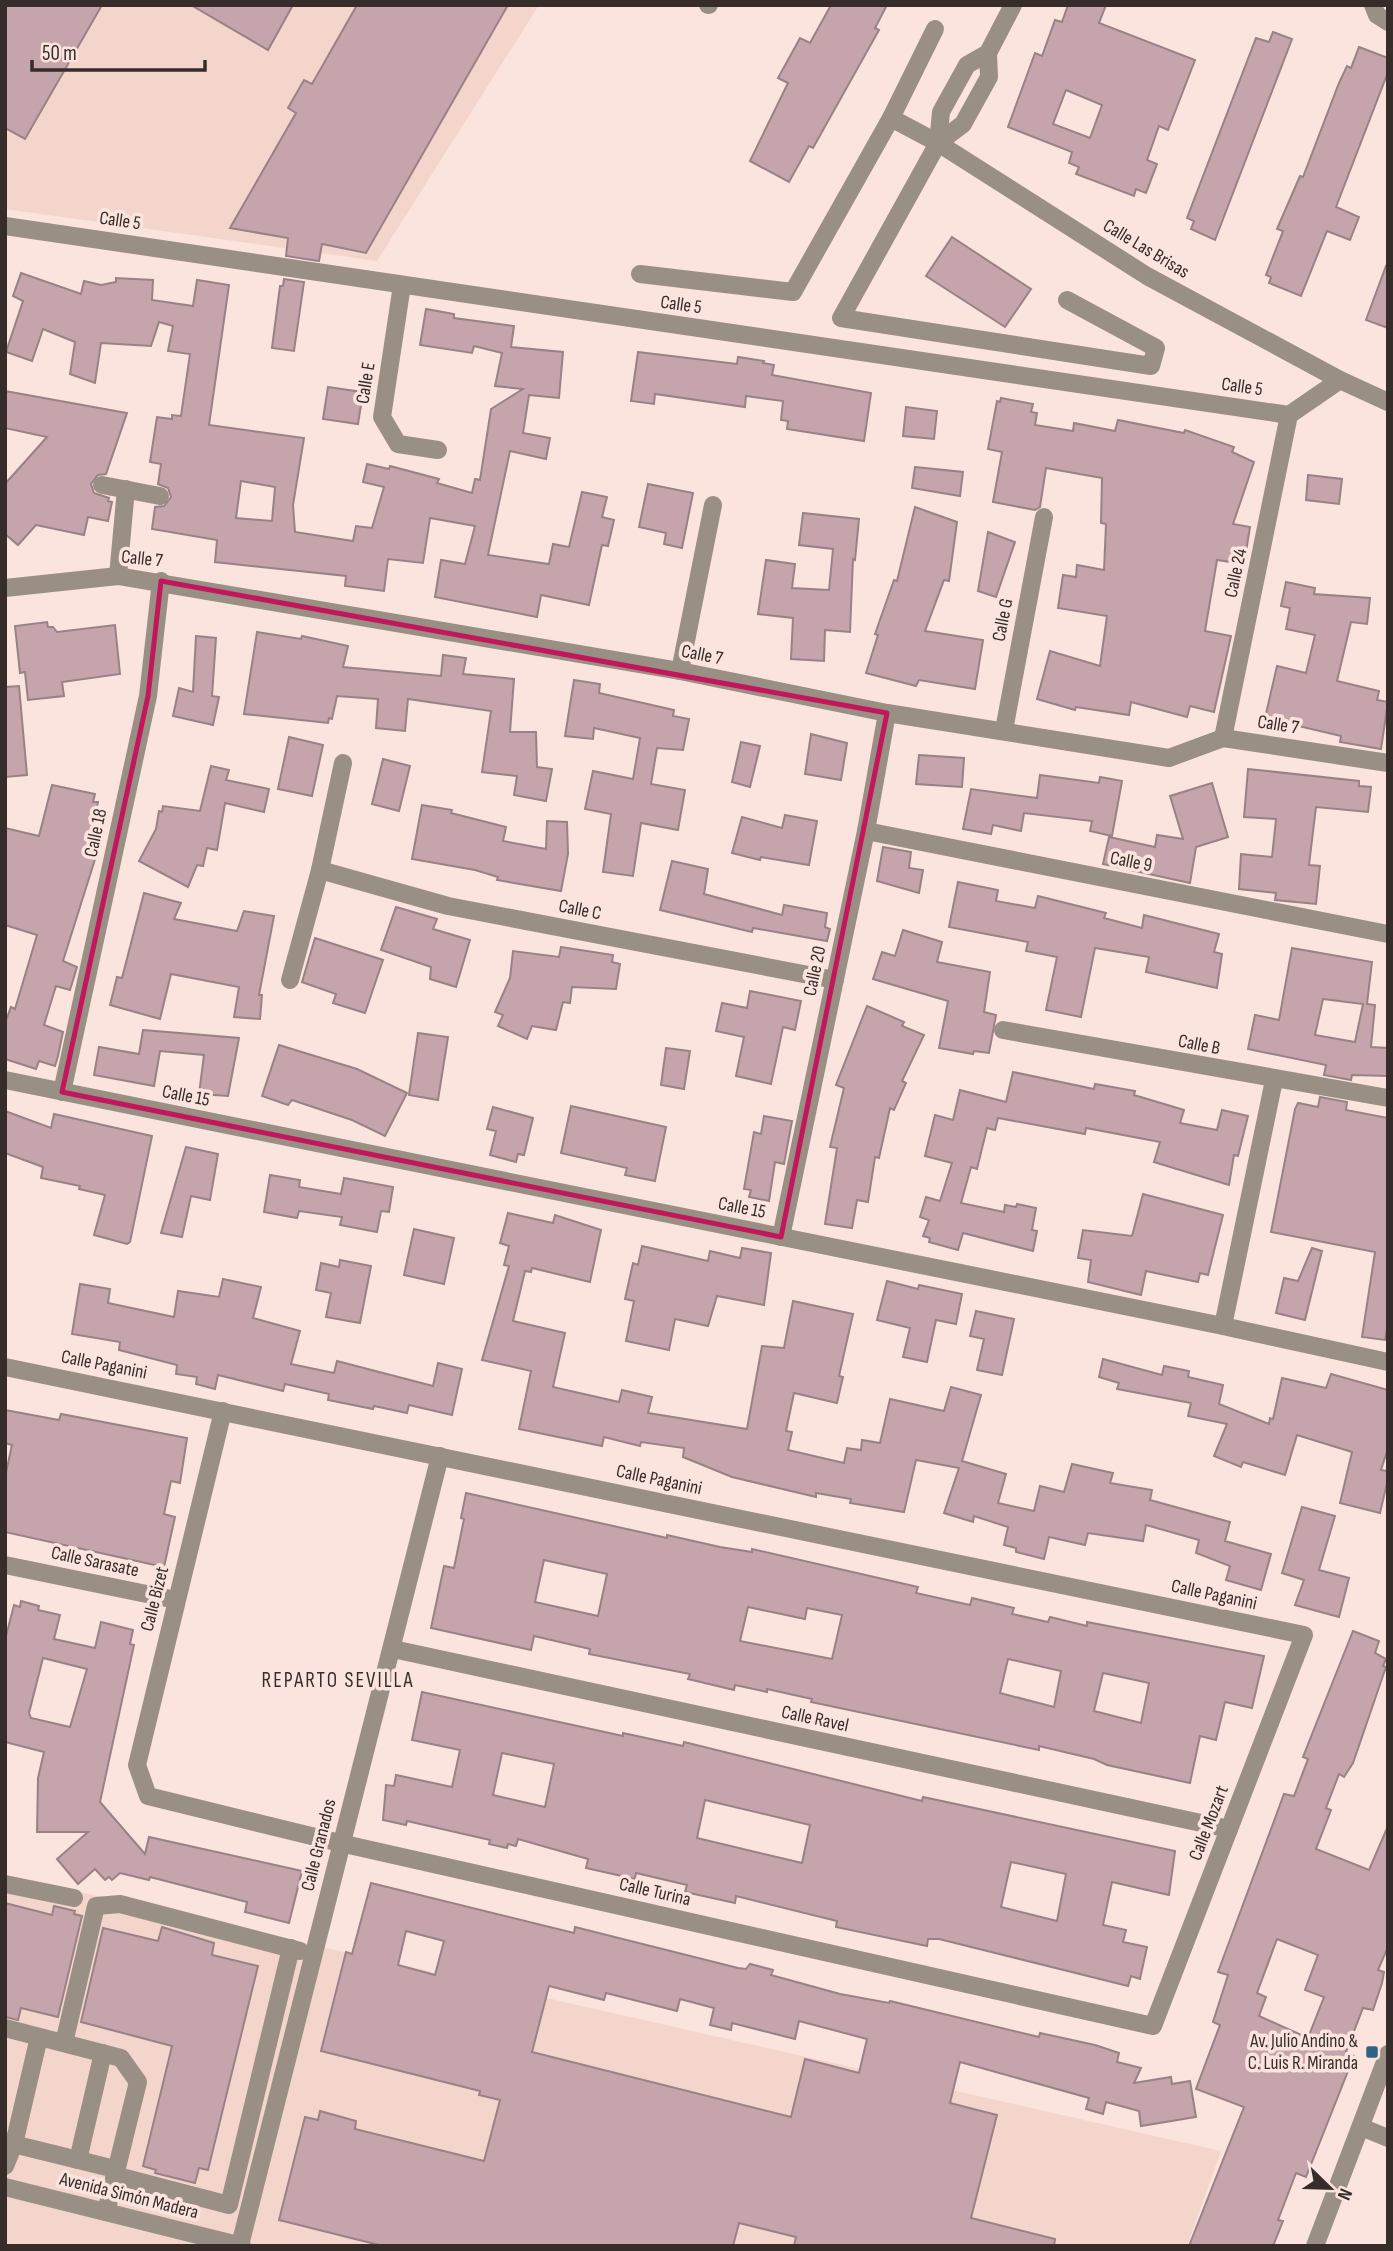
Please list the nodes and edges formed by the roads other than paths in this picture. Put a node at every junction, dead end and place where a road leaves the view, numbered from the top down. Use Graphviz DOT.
graph roads {
  1 [pos="1013,5"];
  2 [pos="1373,5"];
  3 [pos="1388,22"];
  4 [pos="935,29"];
  5 [pos="988,53"];
  6 [pos="891,118"];
  7 [pos="938,143"];
  8 [pos="5,226"];
  9 [pos="640,274"];
  10 [pos="402,285"];
  11 [pos="1067,300"];
  12 [pos="1340,380"];
  13 [pos="1388,402"];
  14 [pos="1289,415"];
  15 [pos="438,450"];
  16 [pos="103,485"];
  17 [pos="126,489"];
  18 [pos="160,496"];
  19 [pos="713,505"];
  20 [pos="1044,517"];
  21 [pos="118,576"];
  22 [pos="161,581"];
  23 [pos="5,588"];
  24 [pos="680,671"];
  25 [pos="887,713"];
  26 [pos="1004,730"];
  27 [pos="1223,738"];
  28 [pos="343,763"];
  29 [pos="1388,763"];
  30 [pos="866,831"];
  31 [pos="320,870"];
  32 [pos="1388,934"];
  33 [pos="290,980"];
  34 [pos="835,980"];
  35 [pos="1003,1030"];
  36 [pos="5,1080"];
  37 [pos="1273,1080"];
  38 [pos="62,1092"];
  39 [pos="1388,1098"];
  40 [pos="780,1237"];
  41 [pos="1223,1326"];
  42 [pos="1388,1362"];
  43 [pos="5,1367"];
  44 [pos="223,1410"];
  45 [pos="440,1456"];
  46 [pos="5,1565"];
  47 [pos="176,1600"];
  48 [pos="1304,1635"];
  49 [pos="393,1649"];
  50 [pos="148,1796"];
  51 [pos="1229,1829"];
  52 [pos="340,1843"];
  53 [pos="5,1884"];
  54 [pos="74,1898"];
  55 [pos="177,1919"];
  56 [pos="197,1933"];
  57 [pos="218,1939"];
  58 [pos="257,1939"];
  59 [pos="290,1948"];
  60 [pos="313,1954"];
  61 [pos="1153,2026"];
  62 [pos="5,2028"];
  63 [pos="39,2037"];
  64 [pos="64,2043"];
  65 [pos="103,2053"];
  66 [pos="1388,2054"];
  67 [pos="1361,2127"];
  68 [pos="1388,2138"];
  69 [pos="10,2143"];
  70 [pos="78,2160"];
  71 [pos="5,2166"];
  72 [pos="114,2172"];
  73 [pos="5,2187"];
  74 [pos="106,2212"];
  75 [pos="241,2246"];
  76 [pos="1315,2246"];
  1 -- 5 [label="street"];
  2 -- 3 [label="street"];
  4 -- 6 [label="street"];
  5 -- 7 [label="street"];
  5 -- 7 [label="street"];
  6 -- 7 [label="street, Calle Las Brisas"];
  6 -- 9 [label="street"];
  7 -- 11 [label="street"];
  7 -- 12 [label="street, Calle Las Brisas"];
  8 -- 10 [label="street, Calle 5"];
  10 -- 14 [label="street, Calle 5"];
  10 -- 15 [label="street, Calle E"];
  12 -- 13 [label="street, Calle Las Brisas"];
  12 -- 14 [label="street"];
  14 -- 27 [label="street, Calle 24"];
  16 -- 17 [label="street"];
  17 -- 18 [label="street"];
  17 -- 21 [label="street"];
  19 -- 24 [label="street"];
  20 -- 26 [label="street, Calle G"];
  21 -- 22 [label="street, Calle 7"];
  21 -- 23 [label="street, Calle 7"];
  22 -- 24 [label="street, Calle 7"];
  22 -- 38 [label="street, Calle 18"];
  24 -- 25 [label="street, Calle 7"];
  25 -- 26 [label="street, Calle 7"];
  25 -- 30 [label="street, Calle 20"];
  26 -- 27 [label="street, Calle 7"];
  27 -- 29 [label="street, Calle 7"];
  28 -- 31 [label="street"];
  30 -- 32 [label="street, Calle 9"];
  30 -- 34 [label="street, Calle 20"];
  31 -- 33 [label="street"];
  31 -- 34 [label="street, Calle C"];
  34 -- 40 [label="street, Calle 20"];
  35 -- 37 [label="street, Calle B"];
  36 -- 38 [label="street, Calle 15"];
  37 -- 39 [label="street, Calle B"];
  37 -- 41 [label="street"];
  38 -- 40 [label="street, Calle 15"];
  40 -- 41 [label="street, Calle 15"];
  41 -- 42 [label="street, Calle 15"];
  43 -- 44 [label="street, Calle Paganini"];
  44 -- 45 [label="street, Calle Paganini"];
  44 -- 47 [label="street, Calle Bizet"];
  45 -- 48 [label="street, Calle Paganini"];
  45 -- 49 [label="street, Calle Granados"];
  46 -- 47 [label="street, Calle Sarasate"];
  47 -- 50 [label="street, Calle Bizet"];
  48 -- 51 [label="street, Calle Mozart"];
  49 -- 51 [label="street, Calle Ravel"];
  49 -- 52 [label="street, Calle Granados"];
  50 -- 52 [label="street, Calle Turina"];
  51 -- 61 [label="street, Calle Mozart"];
  52 -- 60 [label="street, Calle Granados"];
  52 -- 61 [label="street, Calle Turina"];
  53 -- 54 [label="street"];
  55 -- 56 [label="street"];
  55 -- 58 [label="street"];
  55 -- 64 [label="street"];
  57 -- 58 [label="street"];
  58 -- 59 [label="street"];
  59 -- 60 [label="street"];
  59 -- 72 [label="street"];
  60 -- 75 [label="street, Calle Granados"];
  62 -- 63 [label="street"];
  63 -- 64 [label="street"];
  63 -- 69 [label="street"];
  64 -- 65 [label="street"];
  65 -- 70 [label="street"];
  65 -- 72 [label="street"];
  66 -- 67 [label="street"];
  67 -- 68 [label="street"];
  67 -- 76 [label="street"];
  69 -- 70 [label="street"];
  69 -- 71 [label="street"];
  70 -- 72 [label="street"];
  72 -- 74 [label="street"];
  73 -- 74 [label="street, Avenida Simón Madera"];
  74 -- 75 [label="street, Avenida Simón Madera"];
}
